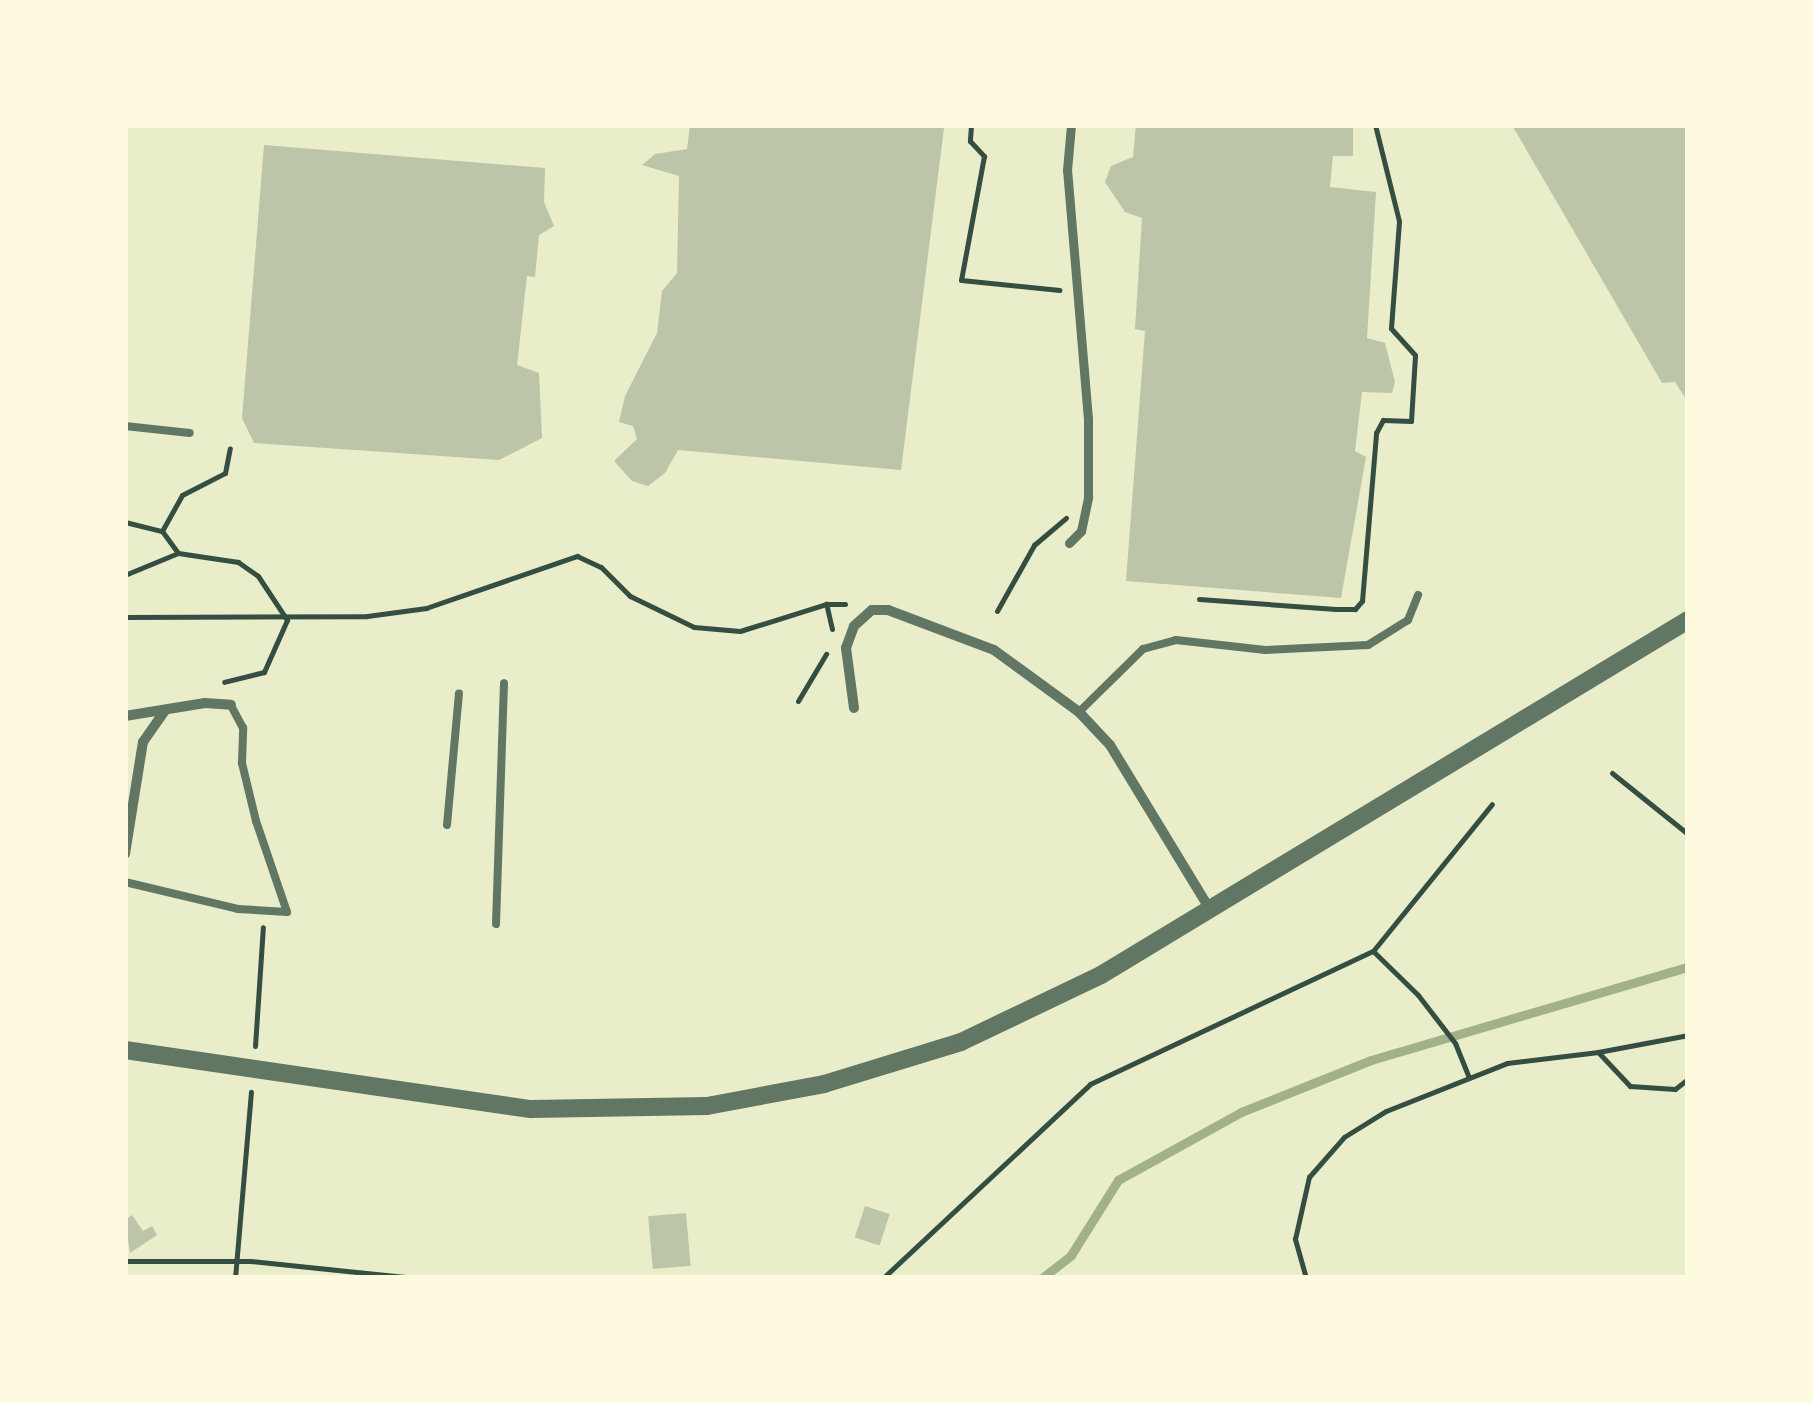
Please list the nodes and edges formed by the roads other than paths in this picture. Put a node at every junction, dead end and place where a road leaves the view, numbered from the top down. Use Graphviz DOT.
graph roads {
  1 [pos="1071,125"];
  2 [pos="125,426"];
  3 [pos="190,433"];
  4 [pos="1069,543"];
  5 [pos="1418,595"];
  6 [pos="1688,620"];
  7 [pos="504,683"];
  8 [pos="458,694"];
  9 [pos="231,706"];
  10 [pos="854,708"];
  11 [pos="164,712"];
  12 [pos="1079,712"];
  13 [pos="125,716"];
  14 [pos="447,824"];
  15 [pos="125,854"];
  16 [pos="125,882"];
  17 [pos="1211,911"];
  18 [pos="496,924"];
  19 [pos="125,1050"];
  1 -- 4 [label="street"];
  2 -- 3 [label="lane"];
  5 -- 12 [label="lane"];
  6 -- 17 [label="street"];
  7 -- 18 [label="lane"];
  8 -- 14 [label="lane"];
  9 -- 11 [label="street"];
  9 -- 16 [label="lane"];
  10 -- 12 [label="street"];
  11 -- 13 [label="street"];
  11 -- 15 [label="street"];
  12 -- 17 [label="street"];
  17 -- 19 [label="street"];
}
